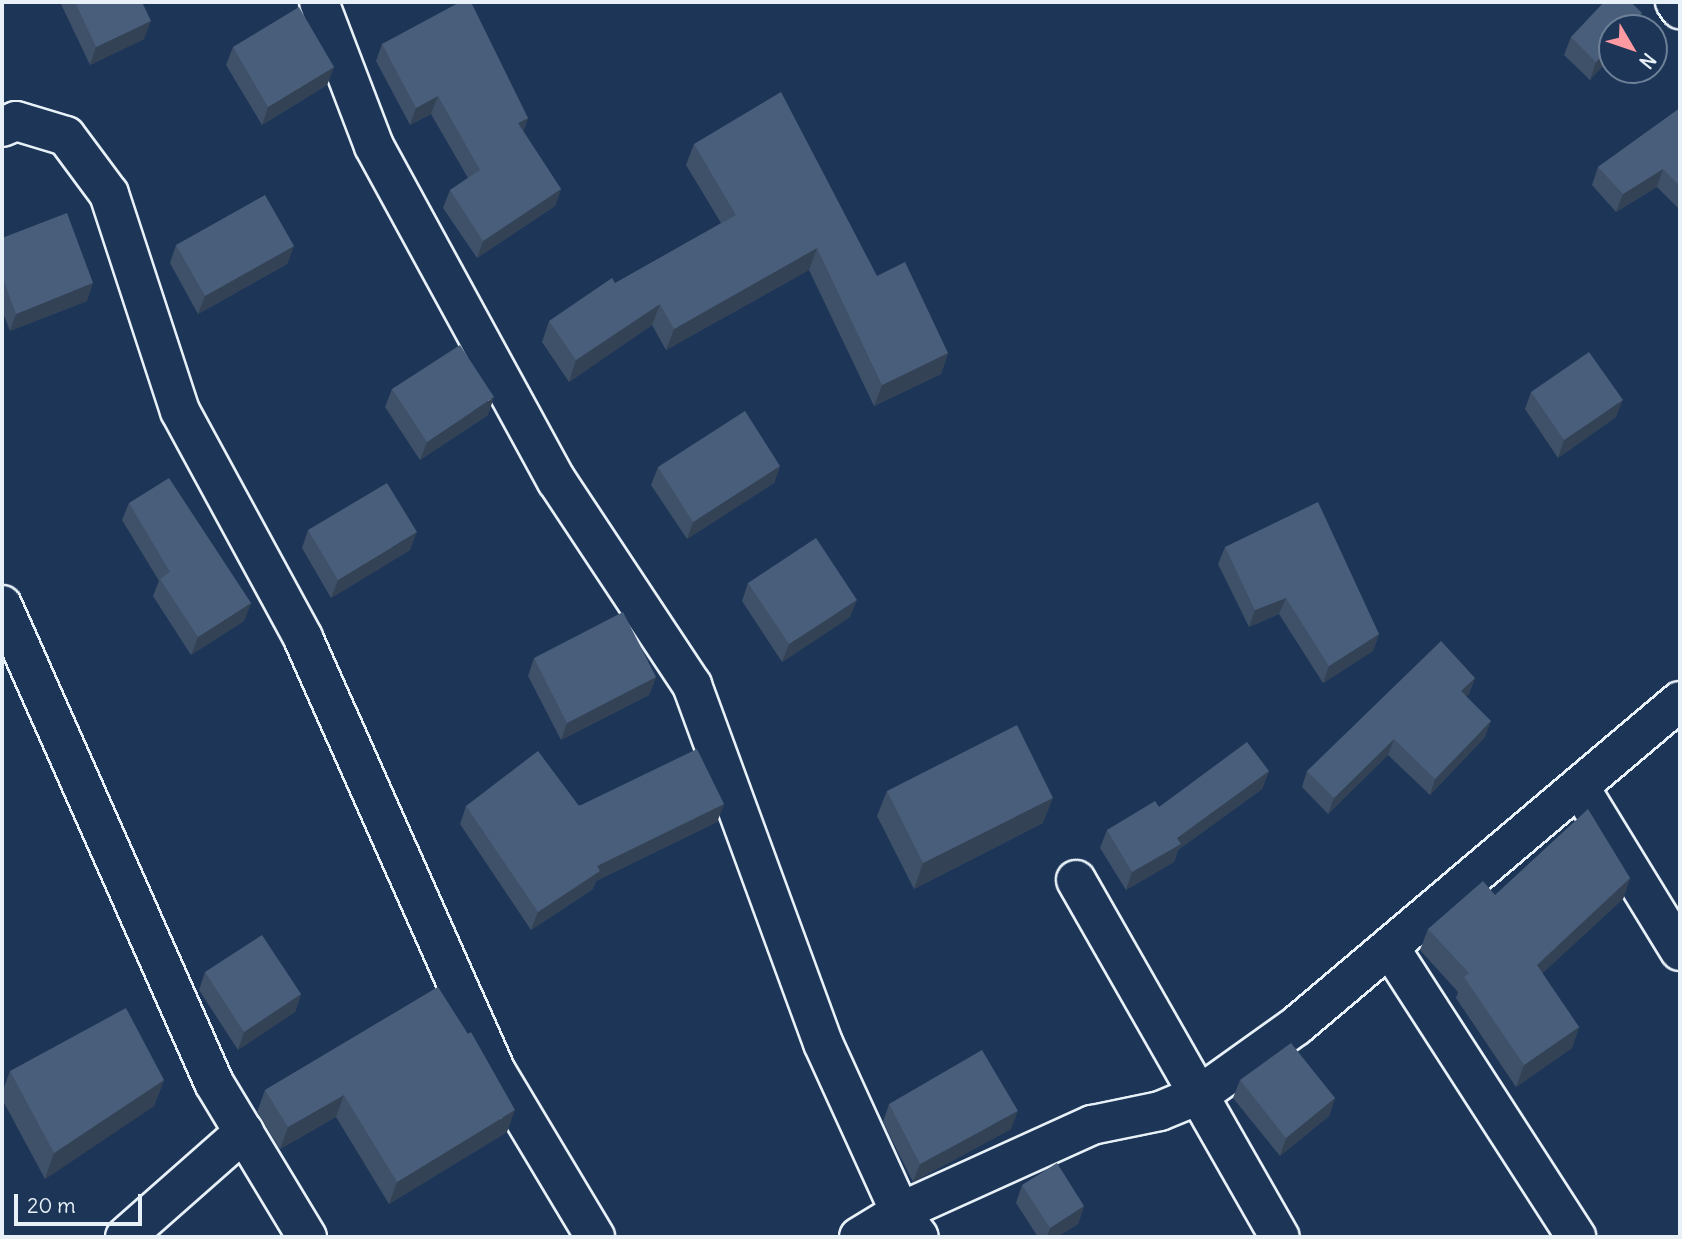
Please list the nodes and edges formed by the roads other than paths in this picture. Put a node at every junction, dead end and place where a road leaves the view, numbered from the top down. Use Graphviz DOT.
graph roads {
  1 [pos="319,2"];
  2 [pos="1675,2"];
  3 [pos="1680,9"];
  4 [pos="2,127"];
  5 [pos="2,605"];
  6 [pos="1680,701"];
  7 [pos="1580,788"];
  8 [pos="1076,880"];
  9 [pos="1390,948"];
  10 [pos="1680,951"];
  11 [pos="1201,1094"];
  12 [pos="244,1132"];
  13 [pos="910,1224"];
  14 [pos="125,1237"];
  15 [pos="307,1237"];
  16 [pos="595,1237"];
  17 [pos="859,1237"];
  18 [pos="1280,1237"];
  19 [pos="1576,1237"];
  1 -- 13 [label="street"];
  2 -- 3 [label="street"];
  4 -- 16 [label="street"];
  5 -- 12 [label="street"];
  6 -- 7 [label="street"];
  7 -- 9 [label="street"];
  7 -- 10 [label="street"];
  8 -- 11 [label="street"];
  9 -- 11 [label="street"];
  9 -- 19 [label="street"];
  11 -- 13 [label="street"];
  11 -- 18 [label="street"];
  12 -- 14 [label="street"];
  12 -- 15 [label="street"];
  13 -- 17 [label="street"];
}
